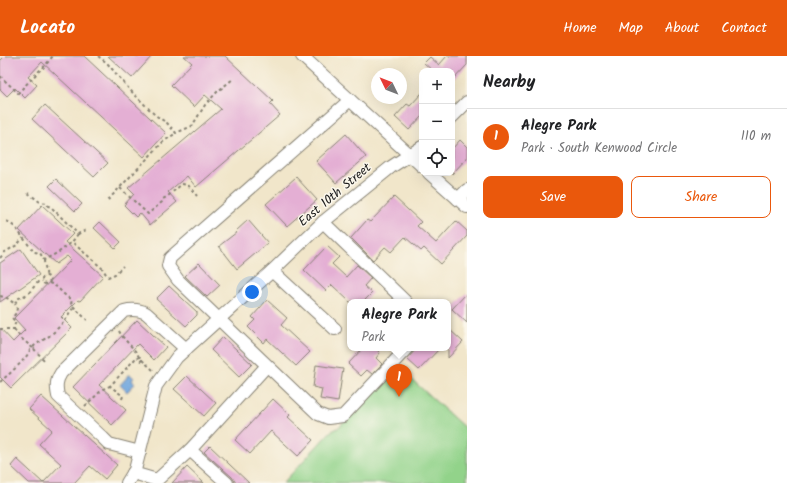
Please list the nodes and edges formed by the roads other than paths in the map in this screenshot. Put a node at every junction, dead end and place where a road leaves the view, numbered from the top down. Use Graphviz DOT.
graph roads {
  1 [pos="302,56"];
  2 [pos="350,100"];
  3 [pos="467,102"];
  4 [pos="455,114"];
  5 [pos="419,149"];
  6 [pos="409,155"];
  7 [pos="419,163"];
  8 [pos="432,176"];
  9 [pos="467,190"];
  10 [pos="462,203"];
  11 [pos="322,222"];
  12 [pos="272,271"];
  13 [pos="403,299"];
  14 [pos="219,318"];
  15 [pos="335,329"];
  16 [pos="186,349"];
  17 [pos="404,351"];
  18 [pos="263,370"];
  19 [pos="190,450"];
  20 [pos="140,452"];
  21 [pos="130,478"];
  22 [pos="226,483"];
  1 -- 2 [label="street"];
  2 -- 6 [label="street"];
  2 -- 14 [label="street"];
  3 -- 4 [label="street"];
  5 -- 6 [label="street, East 10th Street"];
  6 -- 7 [label="street"];
  6 -- 11 [label="street, East 10th Street"];
  8 -- 10 [label="street"];
  9 -- 10 [label="street"];
  11 -- 12 [label="street, East 10th Street"];
  11 -- 13 [label="street"];
  12 -- 14 [label="street, East 10th Street"];
  12 -- 15 [label="street"];
  14 -- 16 [label="street, East 10th Street"];
  14 -- 17 [label="street"];
  16 -- 20 [label="street, East 10th Street"];
  16 -- 20 [label="street"];
  18 -- 19 [label="street"];
  19 -- 21 [label="street"];
  19 -- 22 [label="street"];
  20 -- 21 [label="street, East 10th Street"];
}
